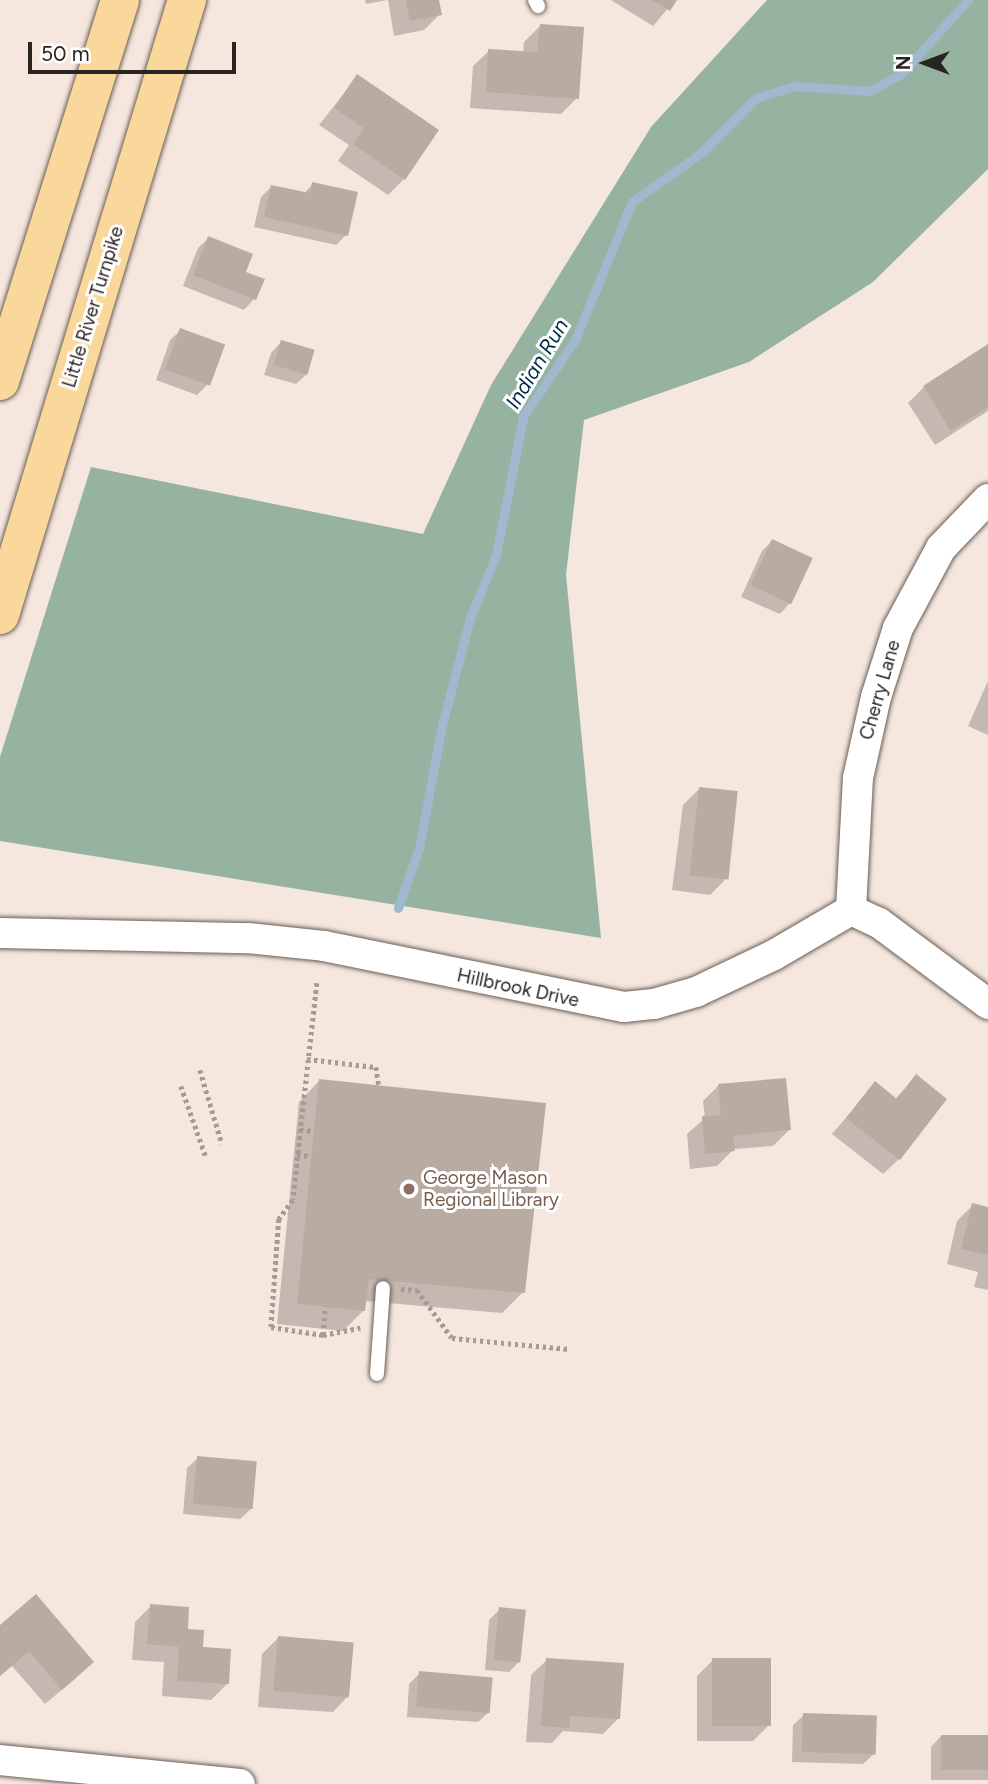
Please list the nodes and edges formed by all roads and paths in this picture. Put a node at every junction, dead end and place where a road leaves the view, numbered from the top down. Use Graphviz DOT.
graph roads {
  1 [pos="120,0"];
  2 [pos="187,0"];
  3 [pos="0,381"];
  4 [pos="988,499"];
  5 [pos="0,615"];
  6 [pos="850,910"];
  7 [pos="0,933"];
  8 [pos="317,983"];
  9 [pos="988,1004"];
  10 [pos="307,1059"];
  11 [pos="200,1070"];
  12 [pos="181,1086"];
  13 [pos="379,1086"];
  14 [pos="300,1130"];
  15 [pos="314,1131"];
  16 [pos="222,1144"];
  17 [pos="297,1155"];
  18 [pos="311,1156"];
  19 [pos="206,1157"];
  20 [pos="383,1288"];
  21 [pos="325,1306"];
  22 [pos="323,1335"];
  23 [pos="569,1349"];
  24 [pos="377,1374"];
  25 [pos="0,1760"];
  26 [pos="240,1784"];
  1 -- 3 [label="main road"];
  2 -- 5 [label="main road, Little River Turnpike"];
  4 -- 6 [label="street, Cherry Lane"];
  6 -- 7 [label="street, Hillbrook Drive"];
  6 -- 9 [label="street"];
  8 -- 10 [label="path"];
  10 -- 13 [label="path"];
  10 -- 14 [label="path"];
  11 -- 16 [label="path"];
  12 -- 19 [label="path"];
  14 -- 15 [label="path"];
  14 -- 17 [label="path"];
  17 -- 18 [label="path"];
  17 -- 22 [label="path"];
  20 -- 22 [label="path"];
  20 -- 23 [label="path"];
  20 -- 24 [label="lane"];
  21 -- 22 [label="path"];
  25 -- 26 [label="street"];
}
